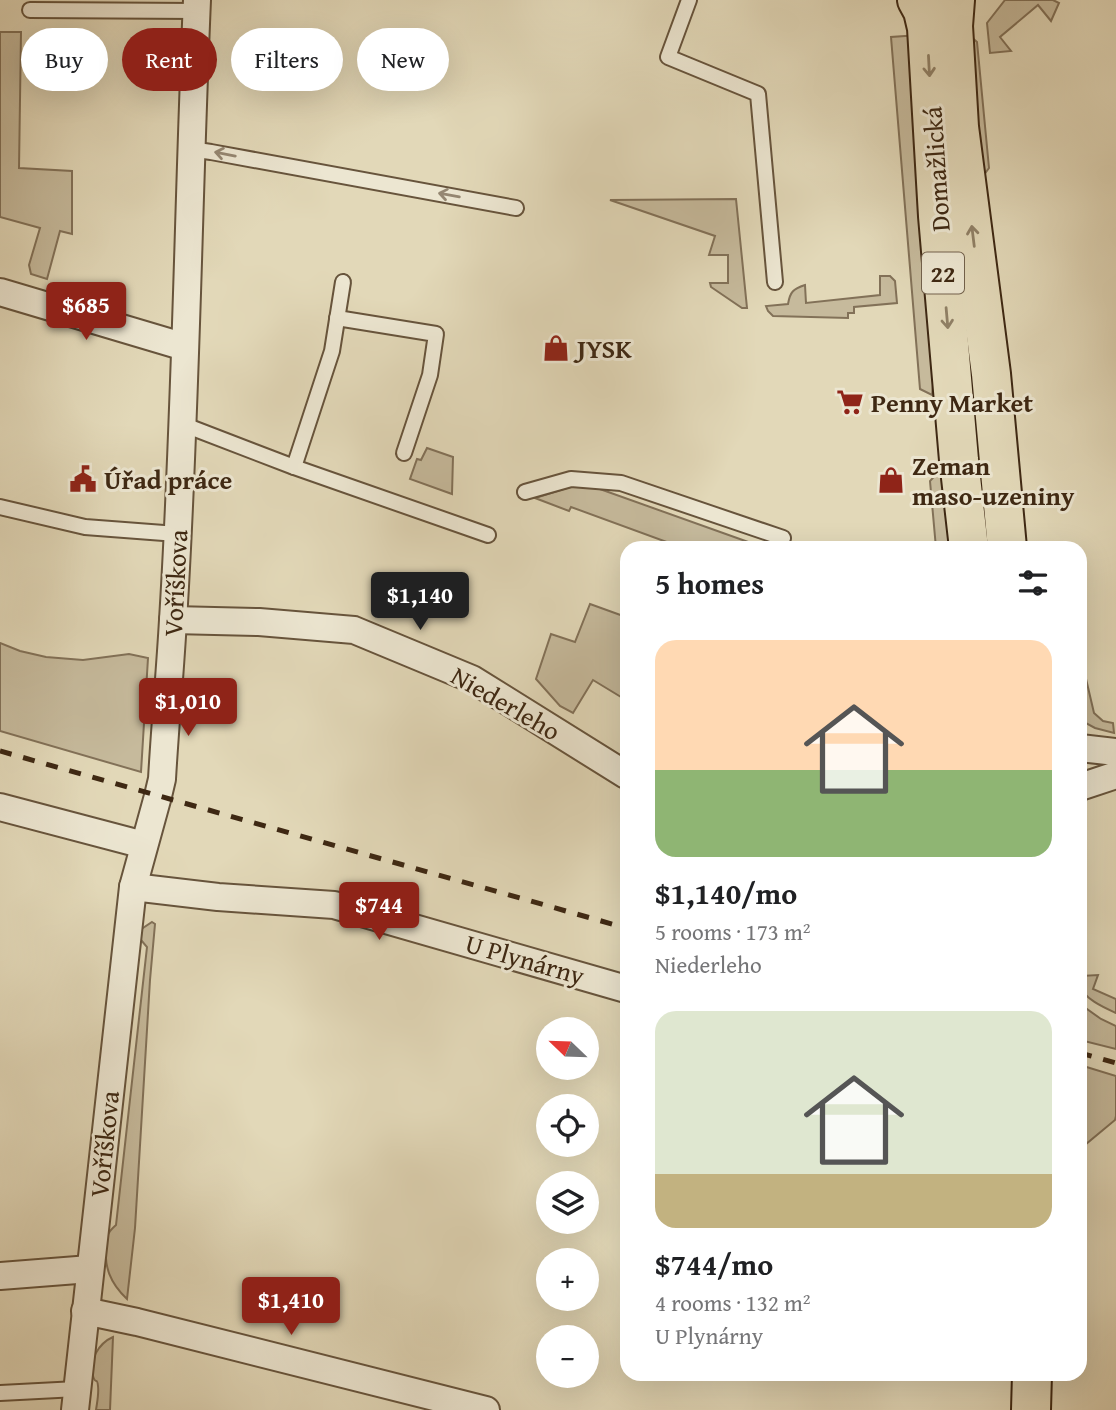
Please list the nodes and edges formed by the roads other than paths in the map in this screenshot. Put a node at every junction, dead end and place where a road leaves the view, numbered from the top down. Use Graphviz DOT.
graph roads {
  1 [pos="689,0"];
  2 [pos="917,0"];
  3 [pos="955,0"];
  4 [pos="81,5"];
  5 [pos="197,5"];
  6 [pos="30,10"];
  7 [pos="190,149"];
  8 [pos="516,208"];
  9 [pos="344,282"];
  10 [pos="775,282"];
  11 [pos="0,292"];
  12 [pos="337,318"];
  13 [pos="185,347"];
  14 [pos="182,425"];
  15 [pos="404,453"];
  16 [pos="293,467"];
  17 [pos="525,492"];
  18 [pos="0,507"];
  19 [pos="177,534"];
  20 [pos="488,535"];
  21 [pos="783,538"];
  22 [pos="968,541"];
  23 [pos="1006,541"];
  24 [pos="173,620"];
  25 [pos="1087,749"];
  26 [pos="1116,752"];
  27 [pos="620,771"];
  28 [pos="1116,775"];
  29 [pos="1087,785"];
  30 [pos="0,807"];
  31 [pos="144,845"];
  32 [pos="133,887"];
  33 [pos="620,987"];
  34 [pos="90,1269"];
  35 [pos="0,1276"];
  36 [pos="85,1311"];
  37 [pos="1032,1381"];
  38 [pos="1053,1381"];
  39 [pos="0,1393"];
  40 [pos="76,1400"];
  41 [pos="483,1410"];
  42 [pos="1031,1410"];
  43 [pos="1053,1410"];
  1 -- 10 [label="lane"];
  2 -- 22 [label="main road, Domažlická / 22, one-way"];
  23 -- 3 [label="main road, Domažlická / 22, one-way"];
  4 -- 5 [label="lane"];
  4 -- 6 [label="lane"];
  5 -- 7 [label="street, Voříškova"];
  8 -- 7 [label="lane, one-way"];
  7 -- 13 [label="street, Voříškova"];
  9 -- 12 [label="lane"];
  11 -- 13 [label="street"];
  12 -- 15 [label="lane"];
  12 -- 16 [label="lane"];
  13 -- 14 [label="street, Voříškova"];
  14 -- 16 [label="lane"];
  14 -- 19 [label="street, Voříškova"];
  16 -- 20 [label="lane"];
  17 -- 21 [label="lane"];
  18 -- 19 [label="lane"];
  19 -- 24 [label="street, Voříškova"];
  24 -- 27 [label="street, Niederleho"];
  24 -- 31 [label="street, Voříškova"];
  25 -- 26 [label="street"];
  28 -- 29 [label="street"];
  30 -- 31 [label="street"];
  31 -- 32 [label="street, Voříškova"];
  32 -- 33 [label="street, U Plynárny"];
  32 -- 34 [label="street, Voříškova"];
  34 -- 35 [label="street"];
  34 -- 36 [label="street, Voříškova"];
  36 -- 40 [label="street, Voříškova"];
  36 -- 41 [label="street"];
  37 -- 42 [label="main road"];
  38 -- 43 [label="main road"];
  39 -- 40 [label="lane"];
}
